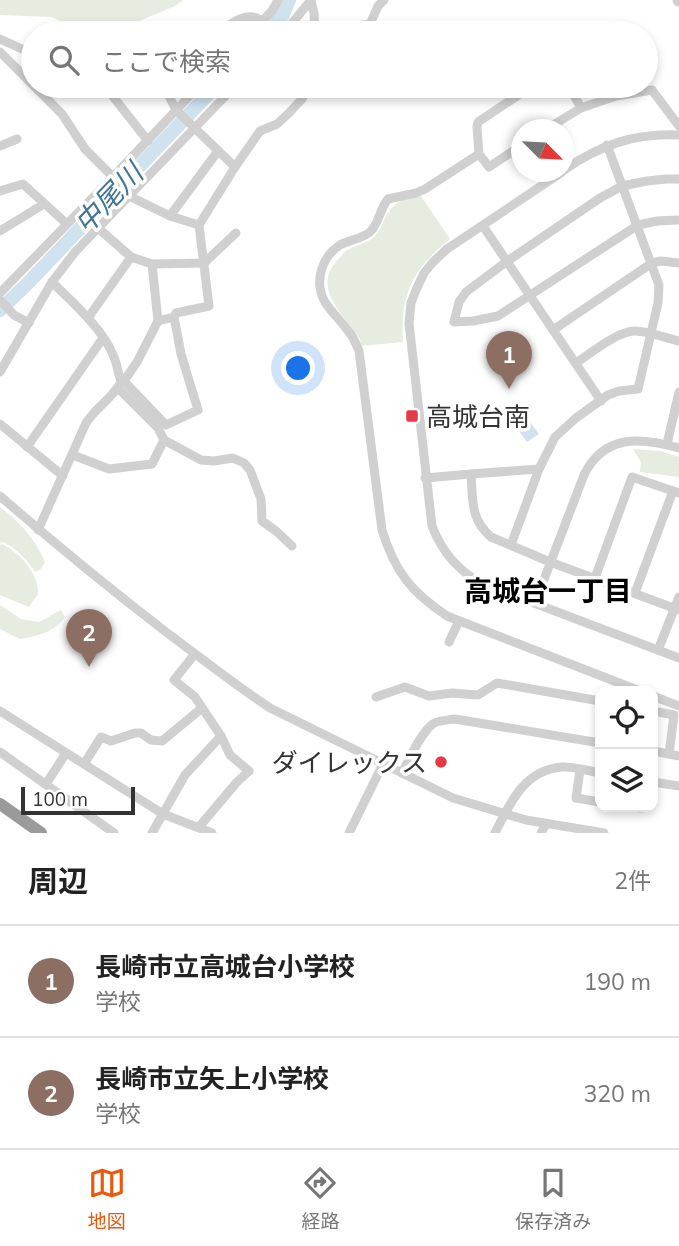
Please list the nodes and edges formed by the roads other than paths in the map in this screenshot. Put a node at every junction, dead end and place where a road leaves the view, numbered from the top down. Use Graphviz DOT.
graph roads {
  1 [pos="278,0"];
  2 [pos="311,0"];
  3 [pos="384,0"];
  4 [pos="237,21"];
  5 [pos="261,21"];
  6 [pos="263,21"];
  7 [pos="294,21"];
  8 [pos="315,21"];
  9 [pos="371,21"];
  10 [pos="0,39"];
  11 [pos="21,49"];
  12 [pos="1,52"];
  13 [pos="21,72"];
  14 [pos="47,98"];
  15 [pos="114,98"];
  16 [pos="170,98"];
  17 [pos="188,98"];
  18 [pos="222,98"];
  19 [pos="303,98"];
  20 [pos="514,98"];
  21 [pos="576,98"];
  22 [pos="610,98"];
  23 [pos="658,98"];
  24 [pos="581,108"];
  25 [pos="176,110"];
  26 [pos="563,119"];
  27 [pos="679,125"];
  28 [pos="193,126"];
  29 [pos="679,135"];
  30 [pos="18,139"];
  31 [pos="148,141"];
  32 [pos="607,145"];
  33 [pos="0,146"];
  34 [pos="218,150"];
  35 [pos="511,152"];
  36 [pos="479,154"];
  37 [pos="574,163"];
  38 [pos="235,167"];
  39 [pos="113,177"];
  40 [pos="679,179"];
  41 [pos="547,182"];
  42 [pos="622,187"];
  43 [pos="0,191"];
  44 [pos="127,195"];
  45 [pos="44,204"];
  46 [pos="170,216"];
  47 [pos="679,220"];
  48 [pos="67,224"];
  49 [pos="199,225"];
  50 [pos="638,225"];
  51 [pos="483,226"];
  52 [pos="98,228"];
  53 [pos="0,231"];
  54 [pos="236,233"];
  55 [pos="131,257"];
  56 [pos="204,262"];
  57 [pos="506,262"];
  58 [pos="679,262"];
  59 [pos="652,263"];
  60 [pos="152,264"];
  61 [pos="52,282"];
  62 [pos="0,293"];
  63 [pos="529,296"];
  64 [pos="0,300"];
  65 [pos="174,317"];
  66 [pos="88,318"];
  67 [pos="158,321"];
  68 [pos="29,323"];
  69 [pos="553,330"];
  70 [pos="651,335"];
  71 [pos="103,338"];
  72 [pos="679,341"];
  73 [pos="576,363"];
  74 [pos="0,372"];
  75 [pos="121,383"];
  76 [pos="679,392"];
  77 [pos="601,401"];
  78 [pos="0,424"];
  79 [pos="164,440"];
  80 [pos="667,444"];
  81 [pos="27,447"];
  82 [pos="679,448"];
  83 [pos="73,455"];
  84 [pos="539,469"];
  85 [pos="471,474"];
  86 [pos="63,476"];
  87 [pos="425,478"];
  88 [pos="676,492"];
  89 [pos="0,495"];
  90 [pos="38,530"];
  91 [pos="511,545"];
  92 [pos="292,546"];
  93 [pos="550,562"];
  94 [pos="595,578"];
  95 [pos="635,593"];
  96 [pos="679,597"];
  97 [pos="535,604"];
  98 [pos="677,610"];
  99 [pos="459,621"];
  100 [pos="449,642"];
  101 [pos="658,650"];
  102 [pos="194,654"];
  103 [pos="679,658"];
  104 [pos="627,686"];
  105 [pos="376,697"];
  106 [pos="658,698"];
  107 [pos="595,700"];
  108 [pos="679,706"];
  109 [pos="202,708"];
  110 [pos="0,711"];
  111 [pos="658,712"];
  112 [pos="221,736"];
  113 [pos="595,742"];
  114 [pos="0,751"];
  115 [pos="66,753"];
  116 [pos="674,755"];
  117 [pos="84,764"];
  118 [pos="383,764"];
  119 [pos="580,770"];
  120 [pos="595,772"];
  121 [pos="402,773"];
  122 [pos="658,783"];
  123 [pos="46,784"];
  124 [pos="679,786"];
  125 [pos="595,801"];
  126 [pos="0,804"];
  127 [pos="163,814"];
  128 [pos="504,814"];
  129 [pos="199,827"];
  130 [pos="544,828"];
  131 [pos="41,833"];
  132 [pos="114,833"];
  133 [pos="152,833"];
  134 [pos="212,833"];
  135 [pos="349,833"];
  136 [pos="495,833"];
  137 [pos="604,833"];
  1 -- 6 [label="street"];
  2 -- 7 [label="street"];
  2 -- 8 [label="street"];
  3 -- 9 [label="street"];
  4 -- 5 [label="street"];
  10 -- 11 [label="street"];
  10 -- 12 [label="street"];
  12 -- 13 [label="street"];
  14 -- 39 [label="street"];
  15 -- 31 [label="street"];
  16 -- 25 [label="street"];
  17 -- 25 [label="street"];
  18 -- 28 [label="street"];
  19 -- 38 [label="street"];
  20 -- 36 [label="street"];
  21 -- 24 [label="street"];
  22 -- 24 [label="street"];
  23 -- 27 [label="street"];
  24 -- 26 [label="street"];
  25 -- 28 [label="street"];
  25 -- 31 [label="street"];
  28 -- 34 [label="street"];
  28 -- 44 [label="street"];
  29 -- 32 [label="street"];
  30 -- 33 [label="street"];
  31 -- 39 [label="street"];
  32 -- 37 [label="street"];
  32 -- 42 [label="street"];
  34 -- 38 [label="street"];
  34 -- 46 [label="street"];
  35 -- 36 [label="street"];
  36 -- 99 [label="street"];
  38 -- 49 [label="street"];
  39 -- 44 [label="street"];
  39 -- 48 [label="street"];
  40 -- 42 [label="street"];
  41 -- 51 [label="street"];
  42 -- 50 [label="street"];
  42 -- 57 [label="street"];
  43 -- 45 [label="street"];
  44 -- 46 [label="street"];
  44 -- 52 [label="street"];
  45 -- 48 [label="street"];
  45 -- 53 [label="street"];
  46 -- 49 [label="street"];
  47 -- 50 [label="street"];
  48 -- 62 [label="street"];
  49 -- 56 [label="street"];
  50 -- 59 [label="street"];
  50 -- 63 [label="street"];
  51 -- 57 [label="street"];
  51 -- 87 [label="street"];
  52 -- 55 [label="street"];
  52 -- 61 [label="street"];
  54 -- 56 [label="street"];
  55 -- 60 [label="street"];
  55 -- 66 [label="street"];
  56 -- 60 [label="street"];
  56 -- 65 [label="street"];
  57 -- 63 [label="street"];
  57 -- 63 [label="street"];
  58 -- 59 [label="street"];
  59 -- 69 [label="street"];
  59 -- 70 [label="street"];
  60 -- 67 [label="street"];
  61 -- 66 [label="street"];
  61 -- 68 [label="street"];
  63 -- 69 [label="street"];
  64 -- 68 [label="street"];
  65 -- 67 [label="street"];
  65 -- 75 [label="street"];
  66 -- 71 [label="street"];
  67 -- 75 [label="street"];
  68 -- 74 [label="street"];
  69 -- 73 [label="street"];
  70 -- 72 [label="street"];
  70 -- 73 [label="street"];
  70 -- 77 [label="street"];
  71 -- 75 [label="street"];
  71 -- 81 [label="street"];
  73 -- 77 [label="street"];
  75 -- 79 [label="street"];
  75 -- 83 [label="street"];
  76 -- 80 [label="street"];
  77 -- 84 [label="street"];
  78 -- 81 [label="street"];
  79 -- 83 [label="street"];
  79 -- 92 [label="street"];
  80 -- 82 [label="street"];
  80 -- 93 [label="street"];
  81 -- 86 [label="street"];
  83 -- 86 [label="street"];
  84 -- 85 [label="street"];
  84 -- 91 [label="street"];
  85 -- 87 [label="street"];
  85 -- 91 [label="street"];
  86 -- 90 [label="street"];
  87 -- 97 [label="street"];
  88 -- 94 [label="street"];
  88 -- 95 [label="street"];
  89 -- 90 [label="street"];
  90 -- 102 [label="street"];
  91 -- 93 [label="street"];
  93 -- 94 [label="street"];
  93 -- 97 [label="street"];
  94 -- 95 [label="street"];
  95 -- 98 [label="street"];
  96 -- 98 [label="street"];
  97 -- 101 [label="street"];
  98 -- 101 [label="street"];
  99 -- 100 [label="street"];
  99 -- 104 [label="street"];
  101 -- 103 [label="street"];
  102 -- 109 [label="street"];
  102 -- 118 [label="street"];
  105 -- 107 [label="street"];
  106 -- 108 [label="street"];
  109 -- 112 [label="street"];
  109 -- 117 [label="street"];
  110 -- 115 [label="street"];
  111 -- 116 [label="street"];
  112 -- 127 [label="street"];
  112 -- 129 [label="street"];
  113 -- 121 [label="street"];
  114 -- 123 [label="street"];
  115 -- 117 [label="street"];
  115 -- 123 [label="street"];
  117 -- 127 [label="street"];
  118 -- 121 [label="street"];
  118 -- 135 [label="street"];
  119 -- 120 [label="street"];
  119 -- 125 [label="street"];
  119 -- 128 [label="street"];
  121 -- 128 [label="street"];
  122 -- 124 [label="street"];
  123 -- 132 [label="street"];
  126 -- 131 [label="highway"];
  127 -- 129 [label="street"];
  127 -- 133 [label="street"];
  128 -- 130 [label="street"];
  128 -- 136 [label="street"];
  129 -- 134 [label="street"];
  130 -- 137 [label="street"];
}
